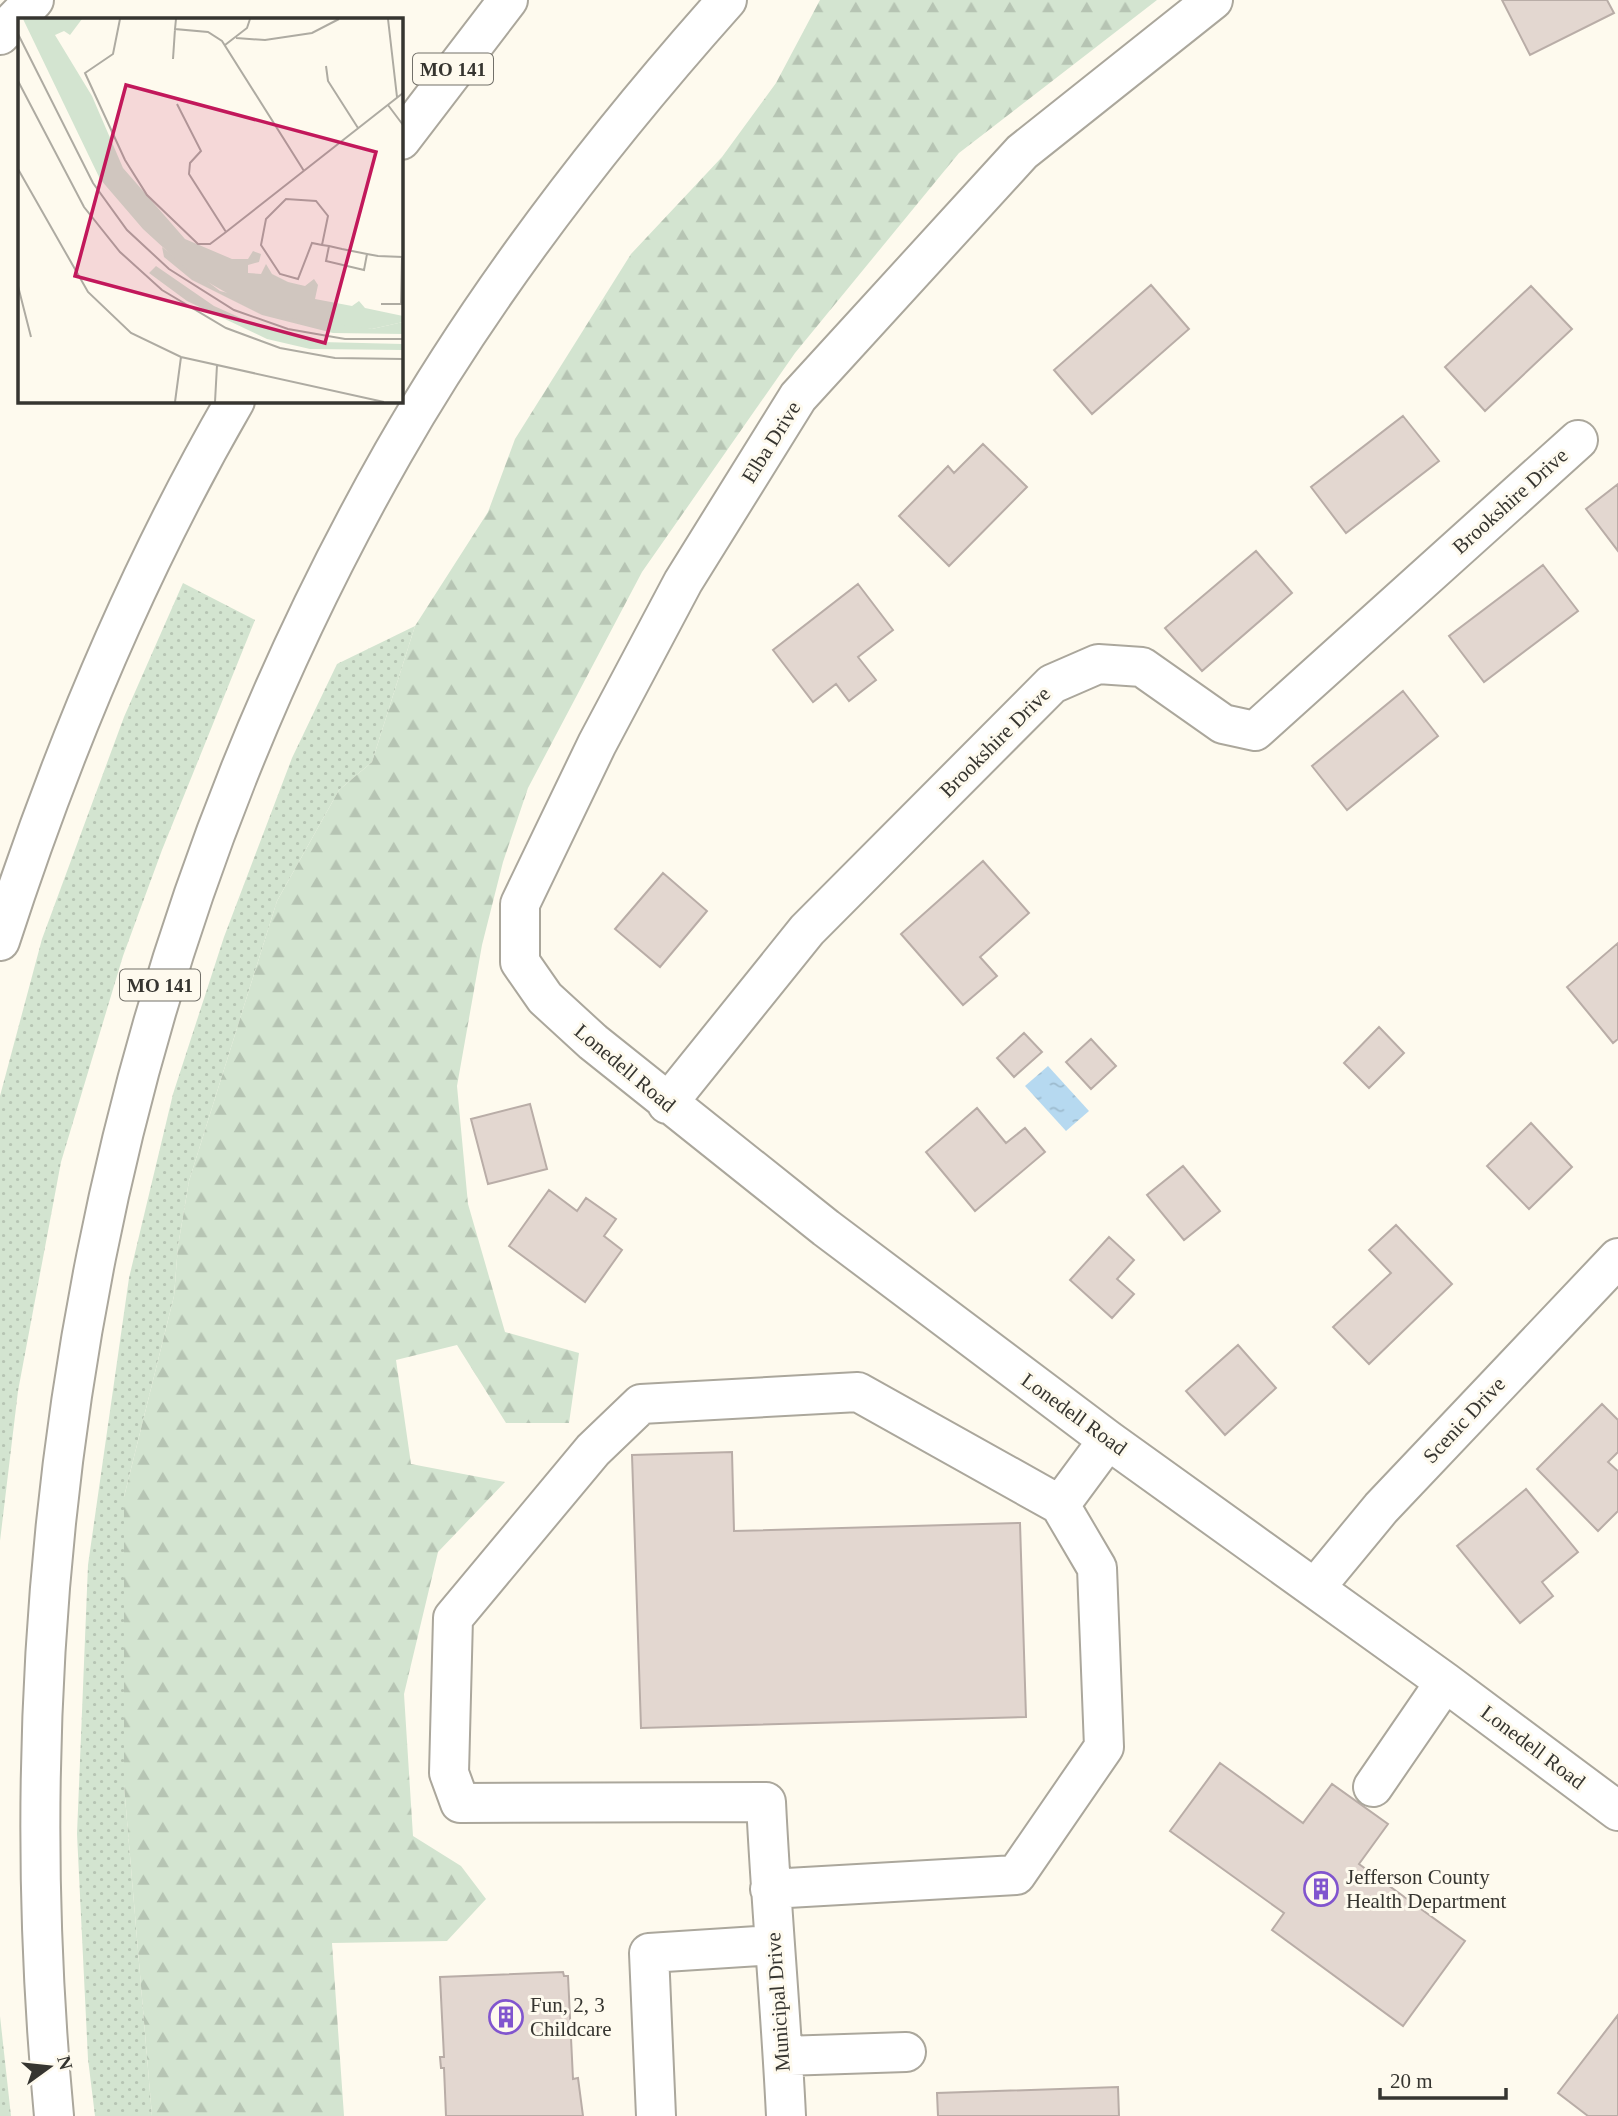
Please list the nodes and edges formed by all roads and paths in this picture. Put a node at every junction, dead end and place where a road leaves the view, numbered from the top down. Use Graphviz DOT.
graph roads {
  1 [pos="34,0"];
  2 [pos="508,0"];
  3 [pos="727,0"];
  4 [pos="1213,0"];
  5 [pos="0,35"];
  6 [pos="402,139"];
  7 [pos="234,402"];
  8 [pos="1578,440"];
  9 [pos="0,941"];
  10 [pos="545,998"];
  11 [pos="667,1104"];
  12 [pos="1618,1258"];
  13 [pos="1108,1440"];
  14 [pos="1060,1505"];
  15 [pos="1315,1588"];
  16 [pos="1445,1682"];
  17 [pos="1373,1787"];
  18 [pos="1618,1811"];
  19 [pos="771,1889"];
  20 [pos="774,1945"];
  21 [pos="906,2052"];
  22 [pos="783,2056"];
  23 [pos="54,2116"];
  24 [pos="656,2116"];
  25 [pos="786,2116"];
  1 -- 5 [label="main road"];
  2 -- 6 [label="main road, MO 141"];
  3 -- 23 [label="main road, MO 141"];
  4 -- 10 [label="main road, Elba Drive"];
  7 -- 9 [label="main road"];
  8 -- 11 [label="main road, Brookshire Drive"];
  10 -- 11 [label="main road, Lonedell Road"];
  11 -- 13 [label="main road, Lonedell Road"];
  12 -- 15 [label="main road, Scenic Drive"];
  13 -- 14 [label="main road"];
  13 -- 15 [label="main road, Lonedell Road"];
  14 -- 19 [label="main road"];
  14 -- 19 [label="main road, Municipal Drive"];
  15 -- 16 [label="main road, Lonedell Road"];
  16 -- 17 [label="main road"];
  16 -- 18 [label="main road, Lonedell Road"];
  19 -- 20 [label="main road, Municipal Drive"];
  20 -- 22 [label="main road, Municipal Drive"];
  20 -- 24 [label="main road"];
  21 -- 22 [label="main road"];
  22 -- 25 [label="main road, Municipal Drive"];
}
